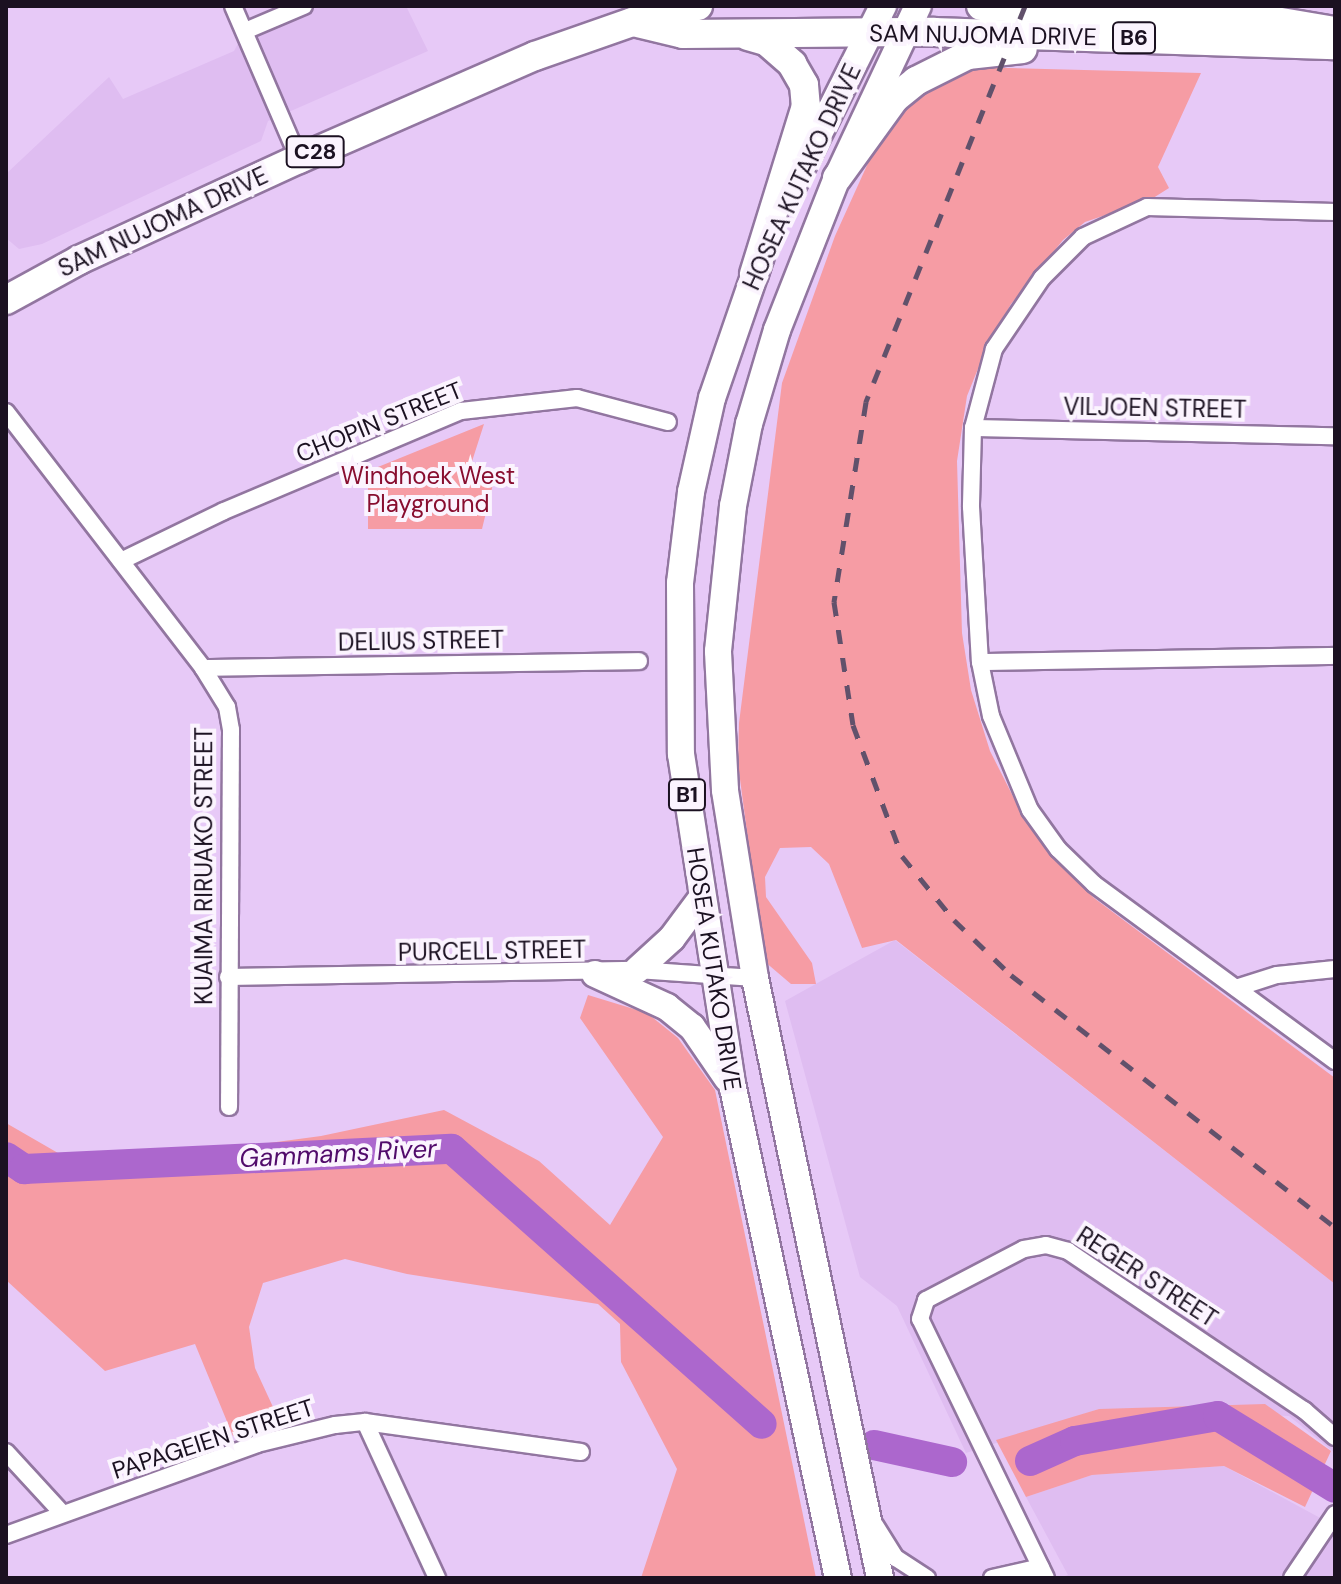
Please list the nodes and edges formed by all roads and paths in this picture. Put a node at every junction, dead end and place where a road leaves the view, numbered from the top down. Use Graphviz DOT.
graph roads {
  1 [pos="233,6"];
  2 [pos="304,6"];
  3 [pos="698,6"];
  4 [pos="883,6"];
  5 [pos="918,6"];
  6 [pos="981,6"];
  7 [pos="1120,7"];
  8 [pos="640,14"];
  9 [pos="245,31"];
  10 [pos="728,31"];
  11 [pos="1335,31"];
  12 [pos="908,32"];
  13 [pos="869,33"];
  14 [pos="1119,38"];
  15 [pos="1335,45"];
  16 [pos="299,159"];
  17 [pos="837,178"];
  18 [pos="1335,212"];
  19 [pos="79,260"];
  20 [pos="754,274"];
  21 [pos="6,276"];
  22 [pos="6,300"];
  23 [pos="6,412"];
  24 [pos="668,422"];
  25 [pos="973,428"];
  26 [pos="1335,436"];
  27 [pos="121,561"];
  28 [pos="1335,656"];
  29 [pos="639,661"];
  30 [pos="980,662"];
  31 [pos="203,668"];
  32 [pos="701,899"];
  33 [pos="1335,969"];
  34 [pos="637,970"];
  35 [pos="714,973"];
  36 [pos="595,974"];
  37 [pos="228,977"];
  38 [pos="755,978"];
  39 [pos="1236,988"];
  40 [pos="1335,1061"];
  41 [pos="733,1088"];
  42 [pos="229,1107"];
  43 [pos="365,1422"];
  44 [pos="1335,1437"];
  45 [pos="6,1452"];
  46 [pos="581,1452"];
  47 [pos="865,1510"];
  48 [pos="62,1513"];
  49 [pos="1333,1518"];
  50 [pos="6,1535"];
  51 [pos="1044,1572"];
  52 [pos="437,1578"];
  53 [pos="838,1578"];
  54 [pos="880,1578"];
  55 [pos="927,1578"];
  56 [pos="992,1578"];
  57 [pos="1292,1578"];
  1 -- 9 [label="street"];
  2 -- 9 [label="street"];
  3 -- 8 [label="highway, SAM NUJOMA DRIVE / C28"];
  4 -- 13 [label="main road, HOSEA KUTAKO DRIVE / B1"];
  5 -- 12 [label="main road, HOSEA KUTAKO DRIVE"];
  6 -- 7 [label="highway, SAM NUJOMA DRIVE / B6"];
  7 -- 11 [label="highway, SAM NUJOMA DRIVE / B6"];
  8 -- 10 [label="highway, SAM NUJOMA DRIVE"];
  8 -- 16 [label="highway, SAM NUJOMA DRIVE / C28"];
  9 -- 16 [label="street"];
  10 -- 13 [label="highway, SAM NUJOMA DRIVE"];
  10 -- 20 [label="highway"];
  12 -- 13 [label="highway, SAM NUJOMA DRIVE"];
  12 -- 14 [label="highway, SAM NUJOMA DRIVE / B6"];
  12 -- 17 [label="main road, HOSEA KUTAKO DRIVE / B1"];
  13 -- 20 [label="main road, HOSEA KUTAKO DRIVE / B1"];
  14 -- 15 [label="highway, SAM NUJOMA DRIVE / B6"];
  14 -- 17 [label="highway"];
  16 -- 19 [label="highway, SAM NUJOMA DRIVE / C28"];
  17 -- 38 [label="main road, HOSEA KUTAKO DRIVE / B1"];
  18 -- 25 [label="street"];
  19 -- 21 [label="highway"];
  19 -- 22 [label="highway, SAM NUJOMA DRIVE / C28"];
  20 -- 32 [label="main road, HOSEA KUTAKO DRIVE / B1"];
  23 -- 27 [label="street, KUAIMA RIRUAKO STREET"];
  24 -- 27 [label="street, CHOPIN STREET"];
  25 -- 26 [label="street, VILJOEN STREET"];
  25 -- 30 [label="street"];
  27 -- 31 [label="street, KUAIMA RIRUAKO STREET"];
  28 -- 30 [label="street"];
  29 -- 31 [label="street, DELIUS STREET"];
  30 -- 39 [label="street"];
  31 -- 37 [label="street, KUAIMA RIRUAKO STREET"];
  32 -- 34 [label="main road"];
  32 -- 35 [label="main road, HOSEA KUTAKO DRIVE / B1"];
  33 -- 39 [label="street"];
  34 -- 35 [label="street, PURCELL STREET"];
  34 -- 36 [label="street, PURCELL STREET"];
  35 -- 38 [label="street, PURCELL STREET"];
  35 -- 41 [label="main road, HOSEA KUTAKO DRIVE / B1"];
  36 -- 37 [label="street, PURCELL STREET"];
  36 -- 41 [label="main road"];
  37 -- 42 [label="street, KUAIMA RIRUAKO STREET"];
  38 -- 47 [label="main road, HOSEA KUTAKO DRIVE / B1"];
  39 -- 40 [label="street"];
  41 -- 53 [label="main road, HOSEA KUTAKO DRIVE / B1"];
  43 -- 46 [label="street, PAPAGEIEN STREET"];
  43 -- 48 [label="street, PAPAGEIEN STREET"];
  43 -- 52 [label="street"];
  44 -- 51 [label="street, REGER STREET"];
  45 -- 48 [label="street"];
  47 -- 54 [label="main road, HOSEA KUTAKO DRIVE / B1"];
  47 -- 55 [label="street"];
  48 -- 50 [label="street, PAPAGEIEN STREET"];
  49 -- 57 [label="street"];
  51 -- 56 [label="street, REGER STREET"];
}
